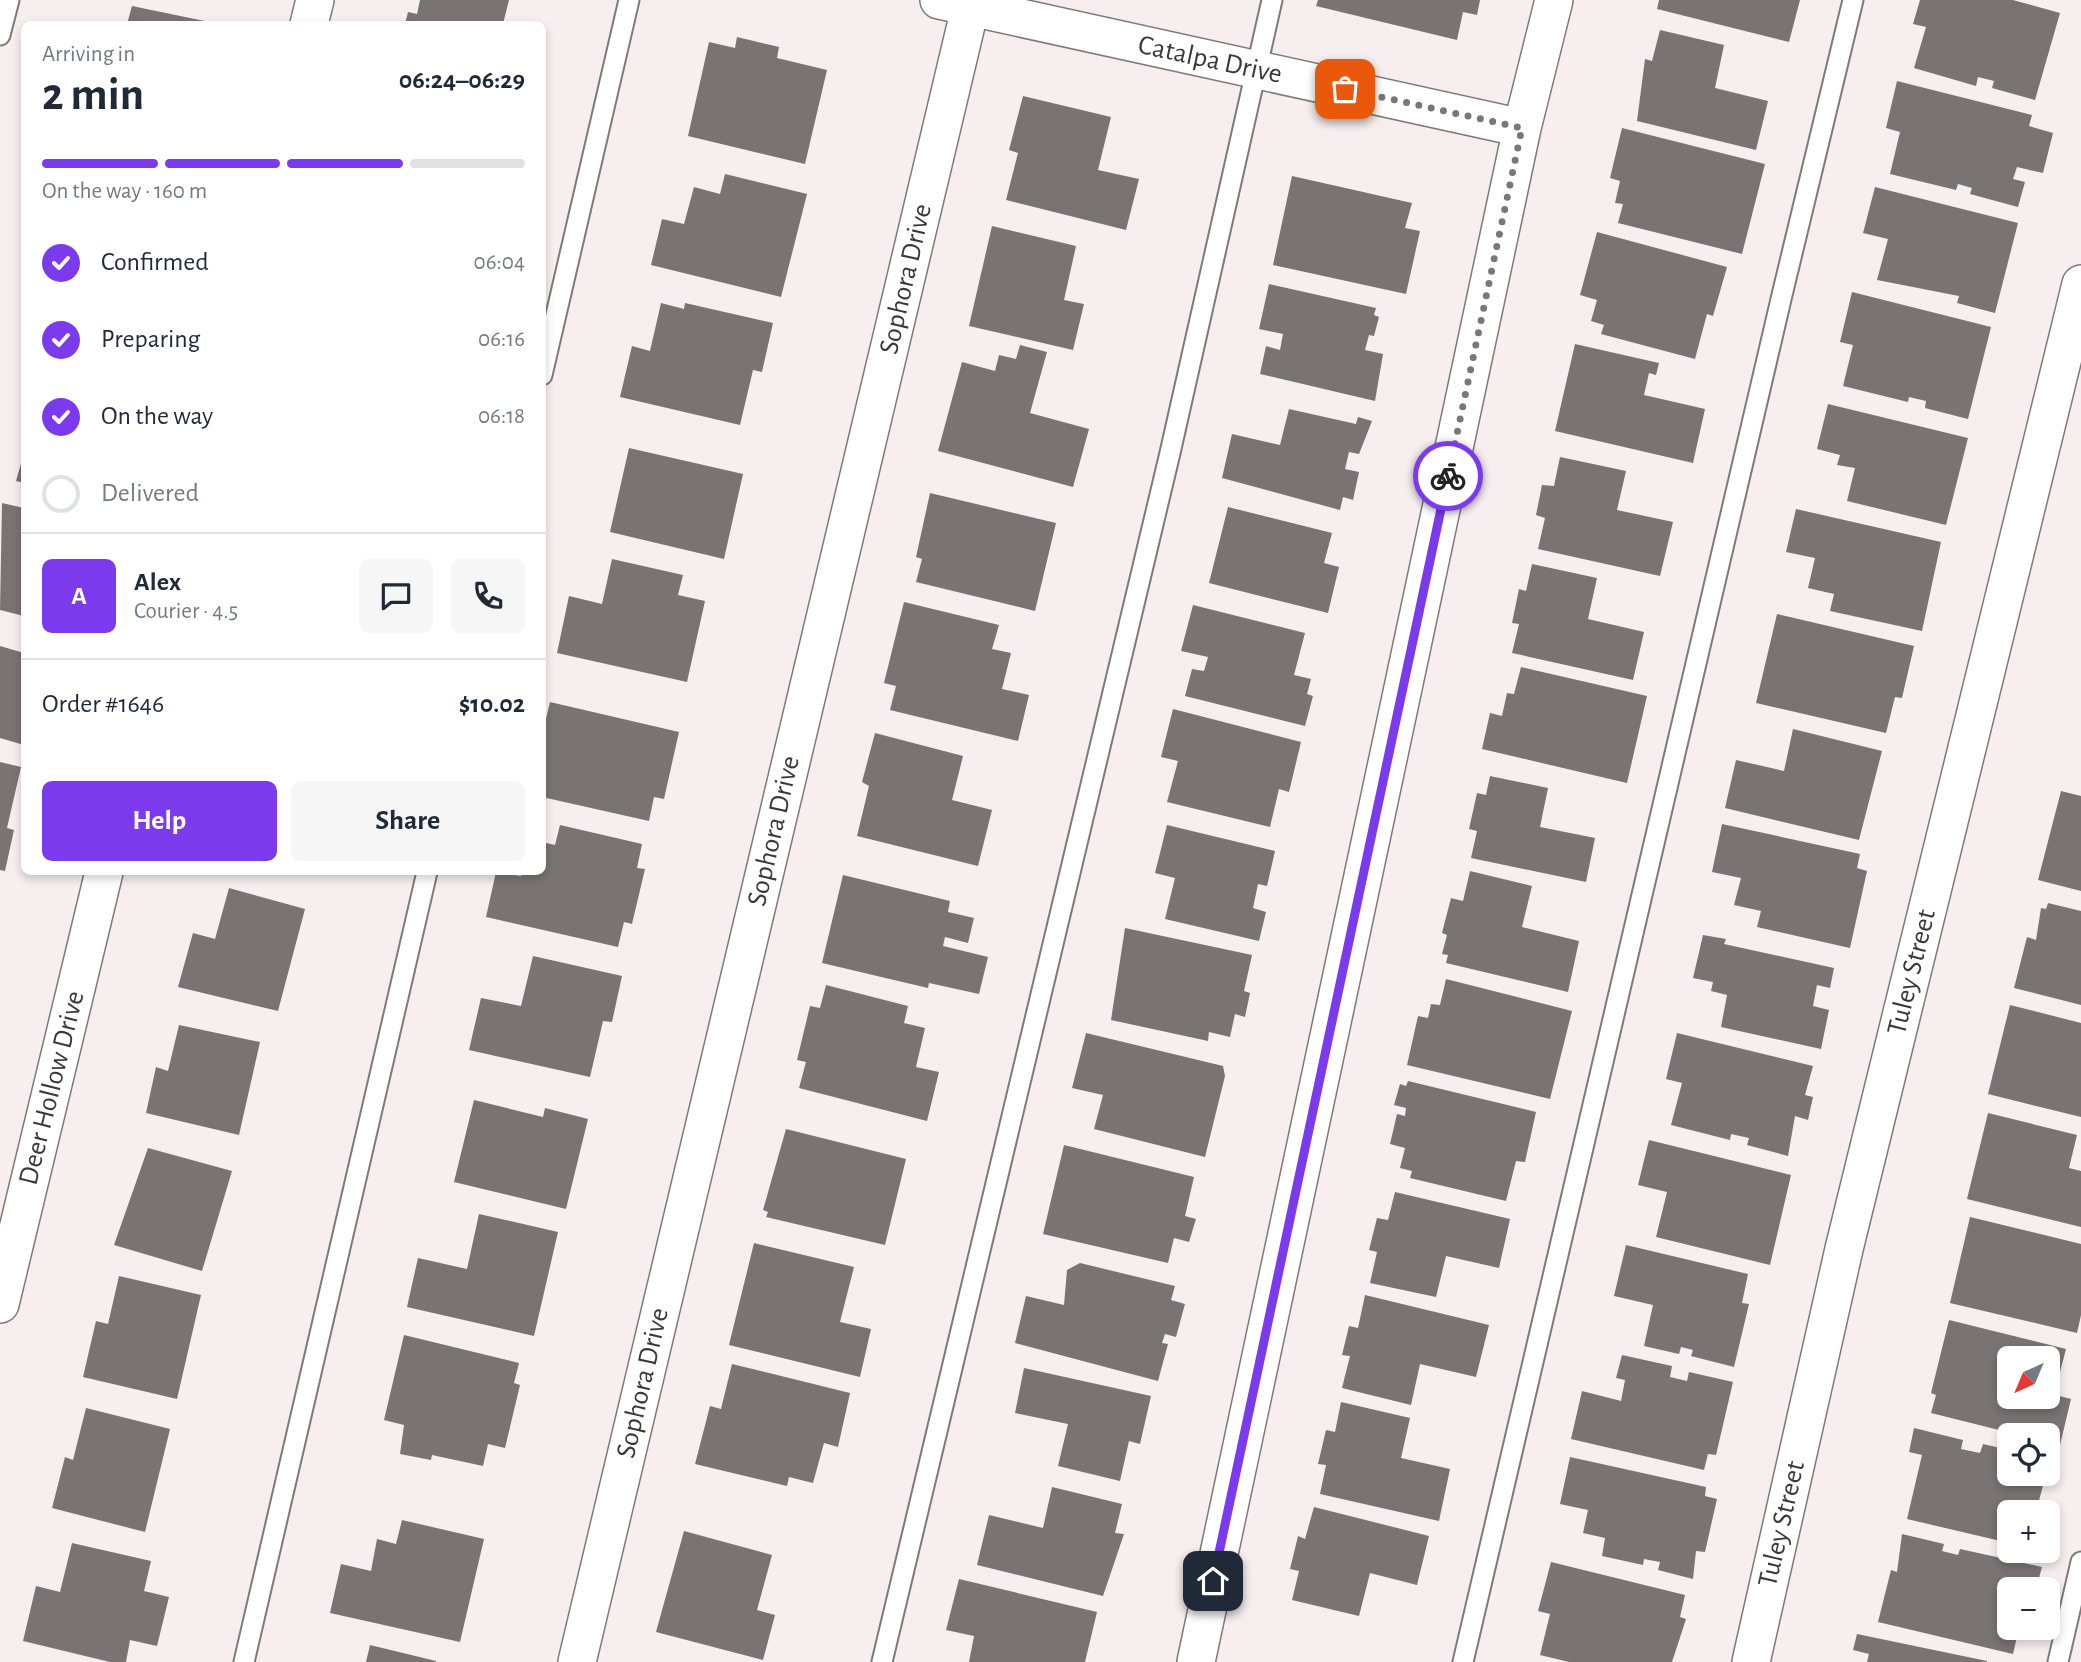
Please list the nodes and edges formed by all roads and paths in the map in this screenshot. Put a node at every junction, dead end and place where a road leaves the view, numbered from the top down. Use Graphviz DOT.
graph roads {
  1 [pos="9,0"];
  2 [pos="315,0"];
  3 [pos="629,0"];
  4 [pos="1272,0"];
  5 [pos="1554,0"];
  6 [pos="1853,0"];
  7 [pos="960,3"];
  8 [pos="310,21"];
  9 [pos="0,35"];
  10 [pos="1256,70"];
  11 [pos="1522,128"];
  12 [pos="2081,284"];
  13 [pos="546,358"];
  14 [pos="103,875"];
  15 [pos="426,875"];
  16 [pos="0,1304"];
  17 [pos="2081,1562"];
  18 [pos="244,1662"];
  19 [pos="577,1662"];
  20 [pos="882,1662"];
  21 [pos="1196,1662"];
  22 [pos="1463,1662"];
  23 [pos="1751,1662"];
  24 [pos="2058,1662"];
  1 -- 9 [label="lane"];
  2 -- 8 [label="street"];
  3 -- 13 [label="lane"];
  4 -- 10 [label="lane"];
  5 -- 11 [label="street"];
  6 -- 22 [label="lane"];
  7 -- 10 [label="street, Catalpa Drive"];
  7 -- 19 [label="street, Sophora Drive"];
  10 -- 11 [label="street, Catalpa Drive"];
  10 -- 20 [label="lane"];
  11 -- 21 [label="street"];
  12 -- 23 [label="street, Tuley Street"];
  14 -- 16 [label="street, Deer Hollow Drive"];
  15 -- 18 [label="lane"];
  17 -- 24 [label="lane"];
}
